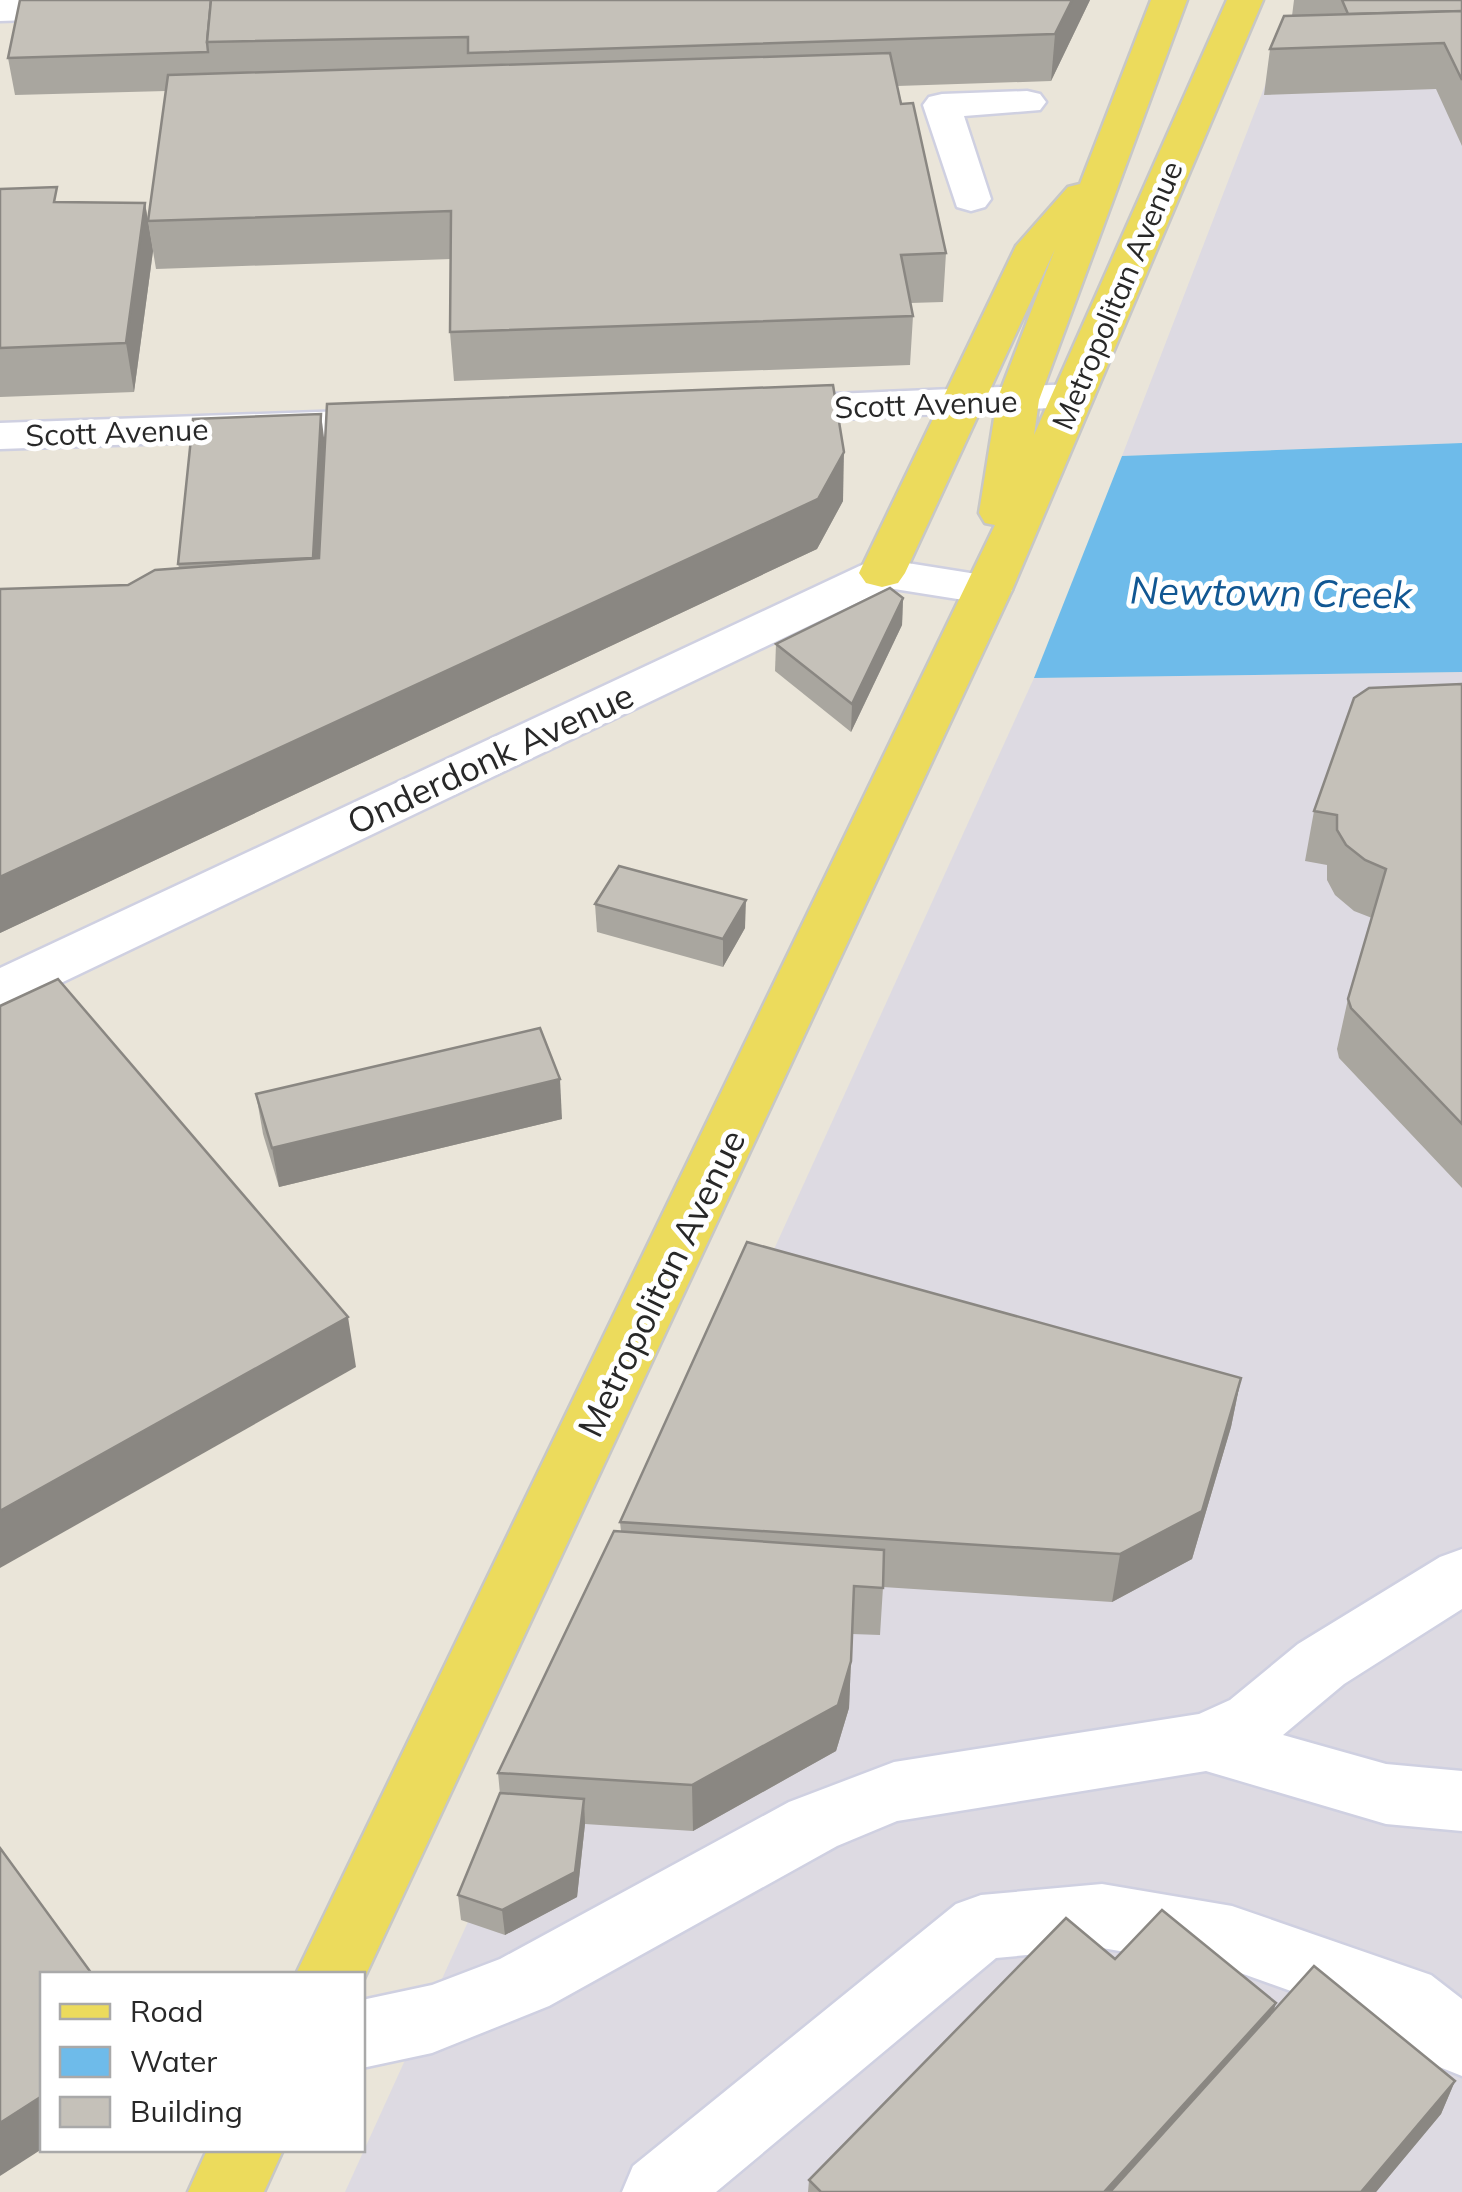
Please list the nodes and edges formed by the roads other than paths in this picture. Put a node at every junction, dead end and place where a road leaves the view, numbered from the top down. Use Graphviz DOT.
graph roads {
  1 [pos="1169,0"];
  2 [pos="1244,0"];
  3 [pos="133,6"];
  4 [pos="0,10"];
  5 [pos="1028,102"];
  6 [pos="1104,171"];
  7 [pos="971,199"];
  8 [pos="1073,397"];
  9 [pos="1018,400"];
  10 [pos="962,402"];
  11 [pos="718,411"];
  12 [pos="439,421"];
  13 [pos="0,436"];
  14 [pos="882,573"];
  15 [pos="989,590"];
  16 [pos="0,990"];
  17 [pos="1462,1576"];
  18 [pos="1206,1742"];
  19 [pos="1462,1801"];
  20 [pos="332,1972"];
  21 [pos="365,2033"];
  22 [pos="1462,2042"];
  23 [pos="245,2152"];
  24 [pos="225,2192"];
  25 [pos="658,2192"];
  1 -- 6 [label="main road, Metropolitan Avenue"];
  2 -- 8 [label="main road, Metropolitan Avenue"];
  3 -- 4 [label="street"];
  5 -- 7 [label="street"];
  6 -- 9 [label="main road, Metropolitan Avenue"];
  6 -- 10 [label="main road"];
  8 -- 9 [label="street, Scott Avenue"];
  8 -- 15 [label="main road, Metropolitan Avenue"];
  9 -- 10 [label="street, Scott Avenue"];
  9 -- 15 [label="main road, Metropolitan Avenue"];
  10 -- 11 [label="street, Scott Avenue"];
  10 -- 14 [label="main road"];
  12 -- 13 [label="street, Scott Avenue"];
  14 -- 15 [label="street"];
  14 -- 16 [label="street, Onderdonk Avenue"];
  15 -- 20 [label="main road, Metropolitan Avenue"];
  17 -- 18 [label="street"];
  18 -- 19 [label="street"];
  18 -- 21 [label="street"];
  22 -- 25 [label="street"];
  23 -- 24 [label="main road"];
}
